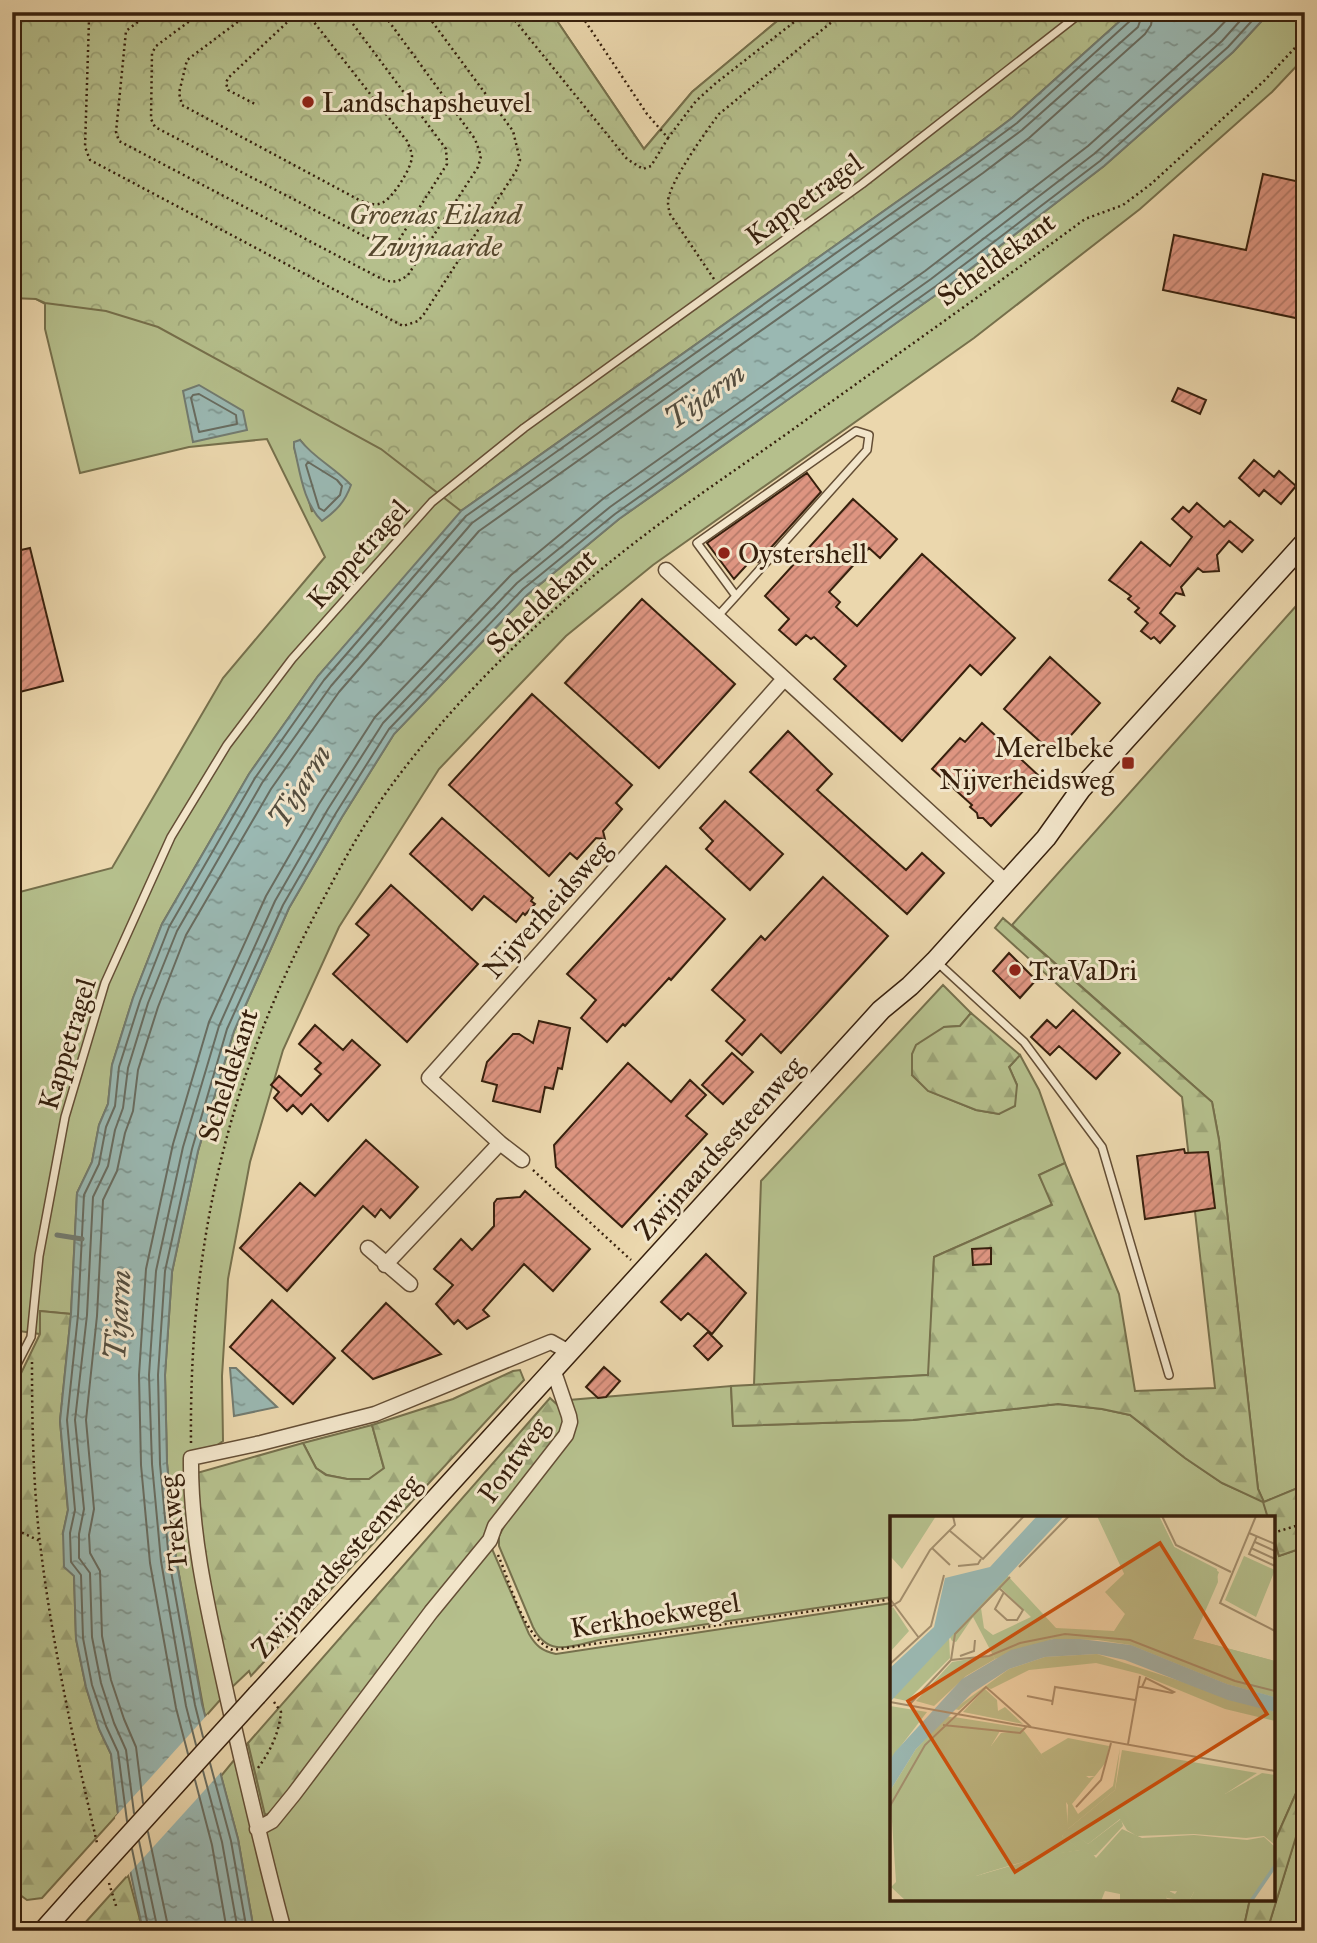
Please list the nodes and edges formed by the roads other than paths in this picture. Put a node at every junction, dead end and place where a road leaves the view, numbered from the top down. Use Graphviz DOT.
graph roads {
  1 [pos="1082,12"];
  2 [pos="1305,542"];
  3 [pos="666,570"];
  4 [pos="736,596"];
  5 [pos="717,617"];
  6 [pos="784,679"];
  7 [pos="1006,881"];
  8 [pos="935,961"];
  9 [pos="500,1143"];
  10 [pos="522,1160"];
  11 [pos="368,1248"];
  12 [pos="385,1265"];
  13 [pos="410,1284"];
  14 [pos="569,1352"];
  15 [pos="553,1369"];
  16 [pos="12,1374"];
  17 [pos="1169,1375"];
  18 [pos="257,1829"];
  19 [pos="43,1931"];
  20 [pos="284,1931"];
  1 -- 16 [label="lane, Kappetragel"];
  2 -- 7 [label="main road, Zwijnaardsesteenweg"];
  3 -- 5 [label="street"];
  4 -- 4 [label="lane"];
  4 -- 5 [label="lane"];
  5 -- 6 [label="street"];
  6 -- 7 [label="street"];
  6 -- 9 [label="street, Nijverheidsweg"];
  7 -- 8 [label="main road, Zwijnaardsesteenweg"];
  8 -- 14 [label="main road, Zwijnaardsesteenweg"];
  8 -- 17 [label="lane"];
  9 -- 10 [label="street, Nijverheidsweg"];
  9 -- 12 [label="street"];
  11 -- 12 [label="street"];
  12 -- 13 [label="street"];
  14 -- 15 [label="main road, Zwijnaardsesteenweg"];
  14 -- 18 [label="street, Trekweg"];
  15 -- 18 [label="street, Pontweg"];
  15 -- 19 [label="main road, Zwijnaardsesteenweg, bridge"];
  18 -- 20 [label="street, Trekweg"];
}
